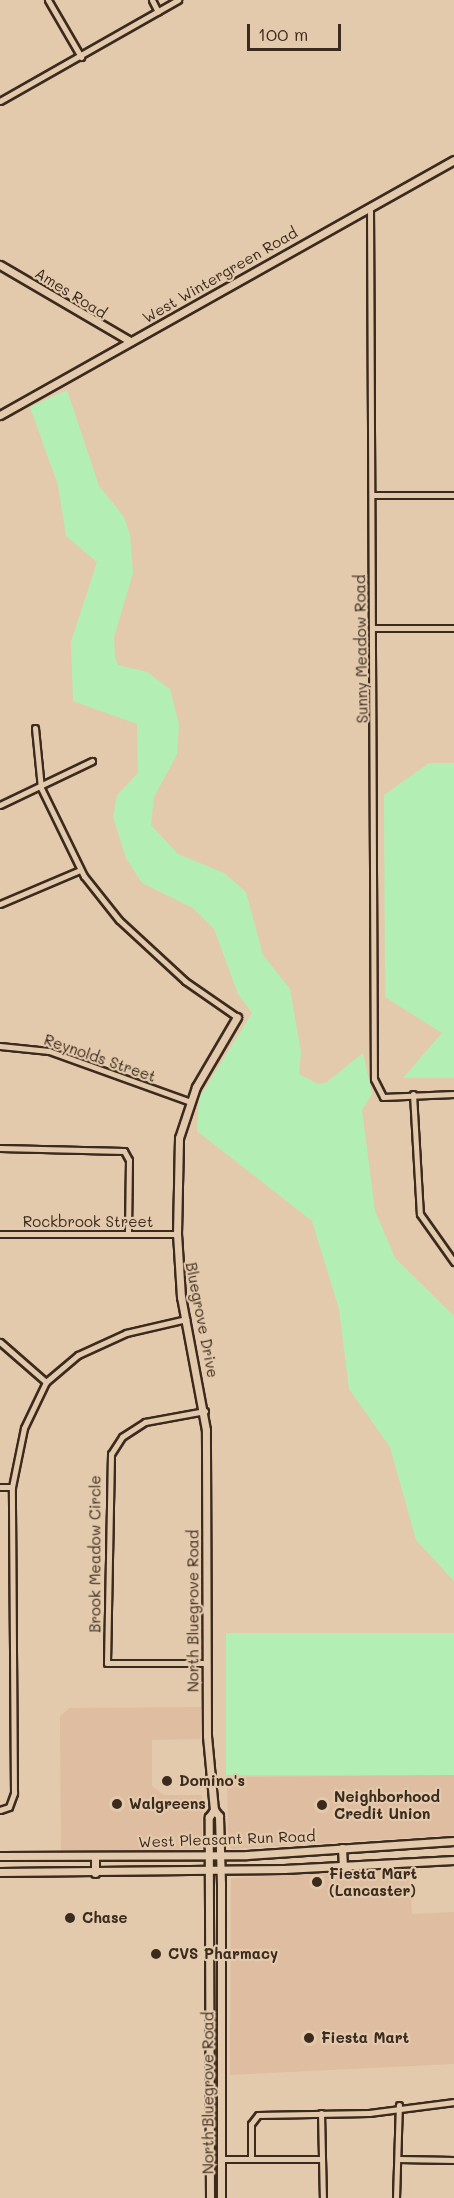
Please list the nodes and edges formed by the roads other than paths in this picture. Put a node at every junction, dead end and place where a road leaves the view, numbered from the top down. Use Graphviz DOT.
graph roads {
  1 [pos="48,0"];
  2 [pos="152,0"];
  3 [pos="178,0"];
  4 [pos="158,12"];
  5 [pos="81,57"];
  6 [pos="0,101"];
  7 [pos="454,160"];
  8 [pos="370,205"];
  9 [pos="0,265"];
  10 [pos="130,341"];
  11 [pos="0,415"];
  12 [pos="372,495"];
  13 [pos="454,495"];
  14 [pos="372,628"];
  15 [pos="454,628"];
  16 [pos="35,728"];
  17 [pos="92,760"];
  18 [pos="41,788"];
  19 [pos="0,805"];
  20 [pos="80,870"];
  21 [pos="0,904"];
  22 [pos="237,1017"];
  23 [pos="0,1046"];
  24 [pos="454,1094"];
  25 [pos="413,1095"];
  26 [pos="191,1102"];
  27 [pos="0,1148"];
  28 [pos="0,1234"];
  29 [pos="128,1234"];
  30 [pos="177,1234"];
  31 [pos="454,1262"];
  32 [pos="186,1319"];
  33 [pos="0,1342"];
  34 [pos="46,1382"];
  35 [pos="205,1411"];
  36 [pos="0,1487"];
  37 [pos="12,1487"];
  38 [pos="207,1663"];
  39 [pos="0,1810"];
  40 [pos="214,1810"];
  41 [pos="454,1841"];
  42 [pos="342,1848"];
  43 [pos="221,1855"];
  44 [pos="0,1856"];
  45 [pos="95,1856"];
  46 [pos="210,1856"];
  47 [pos="454,1860"];
  48 [pos="343,1866"];
  49 [pos="221,1870"];
  50 [pos="210,1871"];
  51 [pos="0,1872"];
  52 [pos="95,1873"];
  53 [pos="222,1965"];
  54 [pos="211,1966"];
  55 [pos="222,1996"];
  56 [pos="211,1997"];
  57 [pos="454,2102"];
  58 [pos="399,2105"];
  59 [pos="321,2113"];
  60 [pos="222,2159"];
  61 [pos="251,2159"];
  62 [pos="321,2159"];
  63 [pos="399,2159"];
  64 [pos="454,2160"];
  65 [pos="210,2198"];
  66 [pos="222,2198"];
  67 [pos="323,2198"];
  68 [pos="396,2198"];
  1 -- 5 [label="street"];
  2 -- 4 [label="street"];
  3 -- 4 [label="street"];
  4 -- 5 [label="street"];
  5 -- 6 [label="street"];
  7 -- 8 [label="main road, West Wintergreen Road"];
  8 -- 10 [label="main road, West Wintergreen Road"];
  8 -- 12 [label="street, Sunny Meadow Road"];
  9 -- 10 [label="main road, Ames Road"];
  10 -- 11 [label="main road, West Wintergreen Road"];
  12 -- 13 [label="street"];
  12 -- 14 [label="street, Sunny Meadow Road"];
  14 -- 15 [label="street"];
  14 -- 25 [label="street, Sunny Meadow Road"];
  16 -- 18 [label="street"];
  17 -- 18 [label="street"];
  18 -- 19 [label="street"];
  18 -- 20 [label="street"];
  20 -- 21 [label="street"];
  20 -- 22 [label="street"];
  22 -- 26 [label="main road"];
  23 -- 26 [label="street, Reynolds Street"];
  24 -- 25 [label="street"];
  25 -- 31 [label="street"];
  26 -- 30 [label="main road, Bluegrove Drive"];
  27 -- 29 [label="street"];
  28 -- 29 [label="street, Rockbrook Street"];
  29 -- 30 [label="street, Rockbrook Street"];
  30 -- 32 [label="main road, Bluegrove Drive"];
  32 -- 34 [label="street"];
  32 -- 35 [label="main road, Bluegrove Drive"];
  33 -- 34 [label="street"];
  34 -- 37 [label="street"];
  35 -- 38 [label="main road, North Bluegrove Road"];
  35 -- 38 [label="street, Brook Meadow Circle"];
  36 -- 37 [label="street"];
  37 -- 39 [label="street"];
  38 -- 40 [label="main road, North Bluegrove Road"];
  40 -- 43 [label="main road, North Bluegrove Road"];
  40 -- 46 [label="main road, North Bluegrove Road"];
  41 -- 42 [label="main road, West Pleasant Run Road"];
  42 -- 43 [label="main road, West Pleasant Run Road"];
  42 -- 48 [label="main road"];
  43 -- 46 [label="main road, West Pleasant Run Road"];
  43 -- 49 [label="main road, North Bluegrove Road"];
  44 -- 45 [label="main road, West Pleasant Run Road"];
  45 -- 46 [label="main road, West Pleasant Run Road"];
  45 -- 52 [label="main road"];
  46 -- 50 [label="main road, North Bluegrove Road"];
  47 -- 48 [label="main road, West Pleasant Run Road"];
  48 -- 49 [label="main road, West Pleasant Run Road"];
  49 -- 50 [label="main road, West Pleasant Run Road"];
  49 -- 53 [label="main road, North Bluegrove Road"];
  50 -- 52 [label="main road, West Pleasant Run Road"];
  50 -- 54 [label="main road, North Bluegrove Road"];
  51 -- 52 [label="main road, West Pleasant Run Road"];
  53 -- 54 [label="main road"];
  53 -- 55 [label="main road, North Bluegrove Road"];
  54 -- 56 [label="main road, North Bluegrove Road"];
  55 -- 56 [label="main road"];
  55 -- 60 [label="main road, North Bluegrove Road"];
  56 -- 65 [label="main road, North Bluegrove Road"];
  57 -- 58 [label="street"];
  58 -- 59 [label="street"];
  58 -- 63 [label="street"];
  59 -- 61 [label="street"];
  59 -- 62 [label="street"];
  60 -- 61 [label="street"];
  60 -- 66 [label="main road, North Bluegrove Road"];
  61 -- 62 [label="street"];
  62 -- 67 [label="street"];
  63 -- 64 [label="street"];
  63 -- 68 [label="street"];
}
